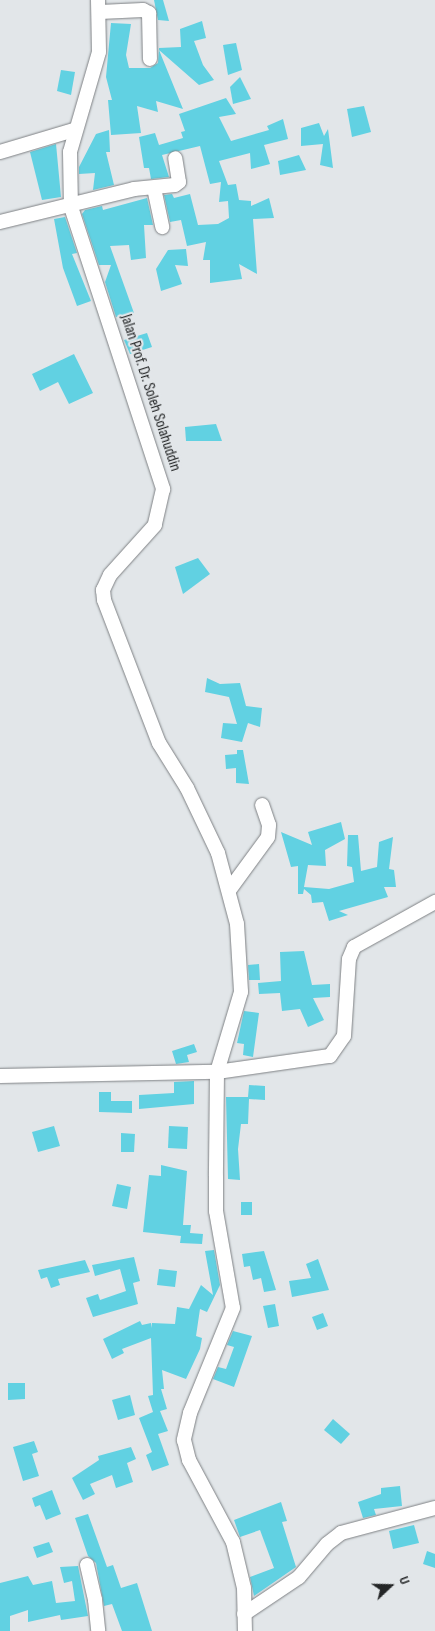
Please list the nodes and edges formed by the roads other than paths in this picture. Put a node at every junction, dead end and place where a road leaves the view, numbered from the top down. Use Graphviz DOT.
graph roads {
  1 [pos="99,6"];
  2 [pos="150,59"];
  3 [pos="74,130"];
  4 [pos="0,152"];
  5 [pos="175,158"];
  6 [pos="154,188"];
  7 [pos="71,207"];
  8 [pos="0,222"];
  9 [pos="162,227"];
  10 [pos="262,805"];
  11 [pos="230,889"];
  12 [pos="435,902"];
  13 [pos="217,1072"];
  14 [pos="0,1076"];
  15 [pos="435,1508"];
  16 [pos="87,1565"];
  17 [pos="244,1614"];
  18 [pos="98,1631"];
  19 [pos="245,1631"];
  1 -- 2 [label="street"];
  1 -- 3 [label="street, Jalan Prof. Dr. Soleh Solahuddin"];
  3 -- 4 [label="street"];
  3 -- 7 [label="street, Jalan Prof. Dr. Soleh Solahuddin"];
  5 -- 6 [label="street"];
  6 -- 7 [label="street"];
  6 -- 9 [label="street"];
  7 -- 8 [label="street"];
  7 -- 11 [label="street, Jalan Prof. Dr. Soleh Solahuddin"];
  10 -- 11 [label="street"];
  11 -- 13 [label="street, Jalan Prof. Dr. Soleh Solahuddin"];
  12 -- 13 [label="street"];
  13 -- 14 [label="street"];
  13 -- 17 [label="street, Jalan Prof. Dr. Soleh Solahuddin"];
  15 -- 17 [label="street"];
  16 -- 18 [label="street"];
  17 -- 19 [label="street, Jalan Prof. Dr. Soleh Solahuddin"];
}
